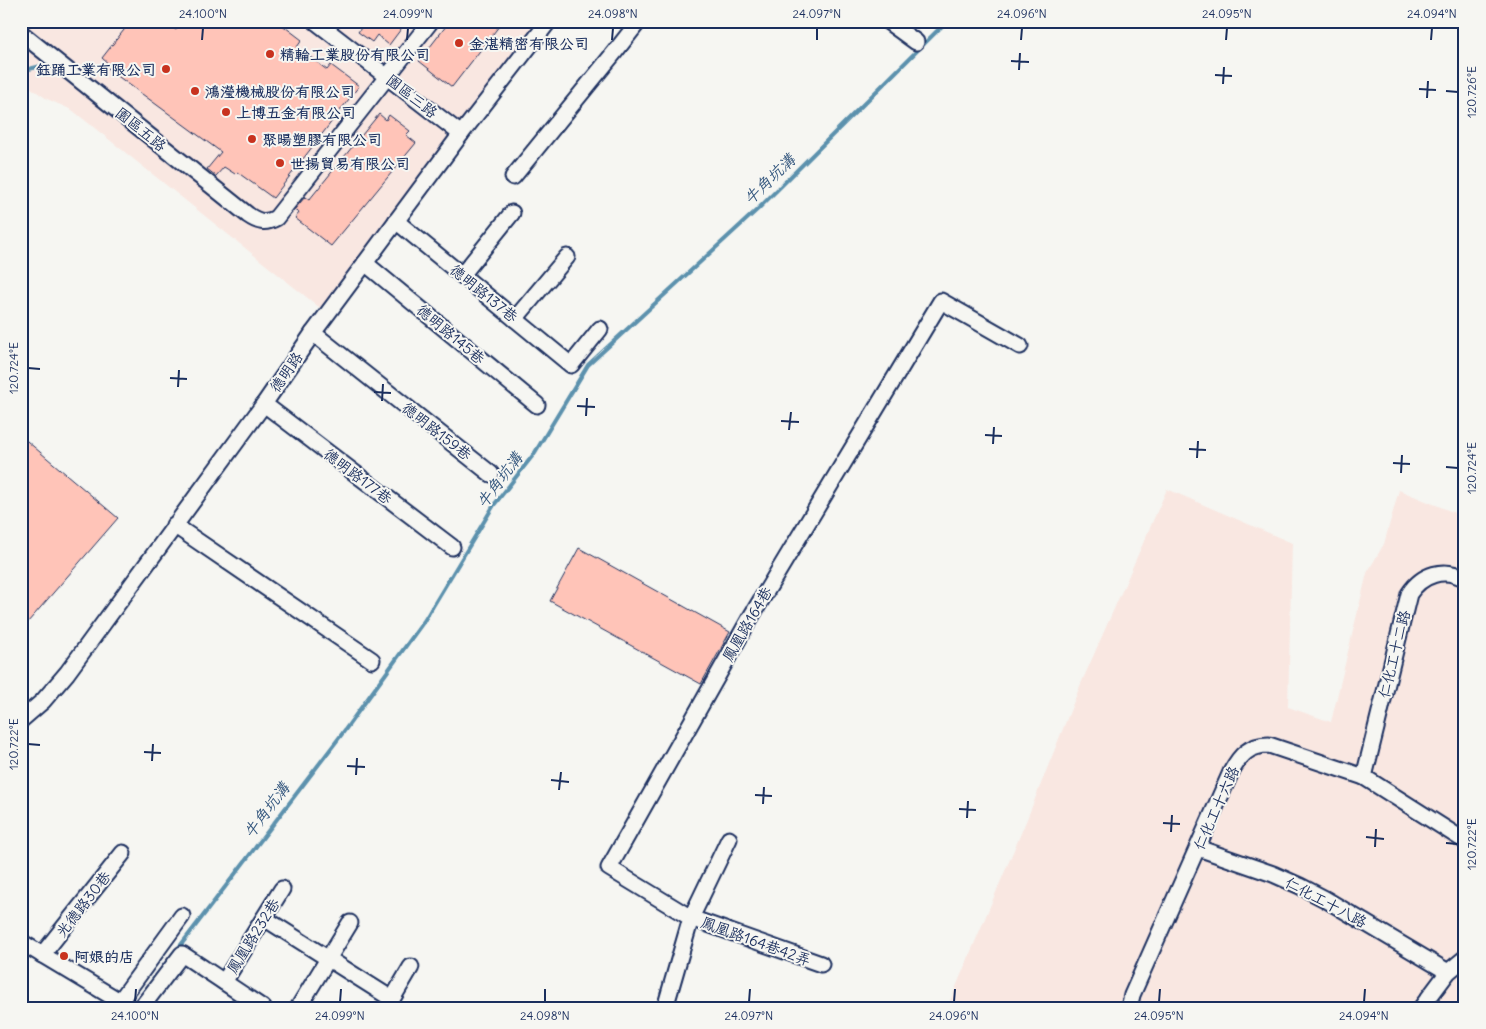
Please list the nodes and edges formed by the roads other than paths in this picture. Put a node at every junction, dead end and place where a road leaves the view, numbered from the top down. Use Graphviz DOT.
graph roads {
  1 [pos="315,21"];
  2 [pos="431,21"];
  3 [pos="549,21"];
  4 [pos="638,21"];
  5 [pos="887,21"];
  6 [pos="21,33"];
  7 [pos="916,42"];
  8 [pos="387,77"];
  9 [pos="461,134"];
  10 [pos="513,177"];
  11 [pos="512,213"];
  12 [pos="396,221"];
  13 [pos="567,257"];
  14 [pos="365,263"];
  15 [pos="462,275"];
  16 [pos="515,319"];
  17 [pos="600,328"];
  18 [pos="313,333"];
  19 [pos="1020,346"];
  20 [pos="264,404"];
  21 [pos="537,405"];
  22 [pos="490,474"];
  23 [pos="174,525"];
  24 [pos="452,547"];
  25 [pos="1465,579"];
  26 [pos="372,660"];
  27 [pos="21,720"];
  28 [pos="1364,778"];
  29 [pos="729,839"];
  30 [pos="1465,841"];
  31 [pos="1198,848"];
  32 [pos="123,854"];
  33 [pos="282,889"];
  34 [pos="182,916"];
  35 [pos="264,918"];
  36 [pos="691,918"];
  37 [pos="350,923"];
  38 [pos="21,942"];
  39 [pos="42,955"];
  40 [pos="328,958"];
  41 [pos="1465,958"];
  42 [pos="821,964"];
  43 [pos="411,967"];
  44 [pos="1448,972"];
  45 [pos="224,982"];
  46 [pos="390,1004"];
  47 [pos="126,1005"];
  48 [pos="141,1008"];
  49 [pos="263,1008"];
  50 [pos="298,1008"];
  51 [pos="666,1008"];
  52 [pos="1129,1008"];
  53 [pos="1421,1008"];
  1 -- 8 [label="street, 園區三路"];
  2 -- 8 [label="street"];
  3 -- 9 [label="street, 德明路"];
  4 -- 10 [label="street"];
  5 -- 7 [label="street"];
  6 -- 8 [label="street, 園區五路"];
  8 -- 9 [label="street, 園區三路"];
  9 -- 12 [label="street, 德明路"];
  11 -- 15 [label="street"];
  12 -- 14 [label="street, 德明路"];
  12 -- 15 [label="street, 德明路137巷"];
  13 -- 16 [label="street"];
  14 -- 18 [label="street, 德明路"];
  14 -- 21 [label="street, 德明路145巷"];
  15 -- 16 [label="street, 德明路137巷"];
  16 -- 17 [label="street, 德明路137巷"];
  18 -- 20 [label="street, 德明路"];
  18 -- 22 [label="street, 德明路159巷"];
  19 -- 36 [label="street, 鳳凰路164巷"];
  20 -- 23 [label="street, 德明路"];
  20 -- 24 [label="street, 德明路177巷"];
  23 -- 26 [label="street"];
  23 -- 27 [label="street, 德明路"];
  25 -- 28 [label="street, 仁化工十二路"];
  28 -- 30 [label="street, 仁化工十六路"];
  28 -- 31 [label="street, 仁化工十六路"];
  29 -- 36 [label="street"];
  31 -- 44 [label="street, 仁化工十八路"];
  31 -- 52 [label="street, 仁化工十六路"];
  32 -- 39 [label="street, 光德路30巷"];
  33 -- 35 [label="street, 鳳凰路232巷"];
  34 -- 47 [label="street"];
  35 -- 40 [label="street"];
  35 -- 45 [label="street, 鳳凰路232巷"];
  36 -- 42 [label="street, 鳳凰路164巷42弄"];
  36 -- 51 [label="street"];
  37 -- 40 [label="street"];
  38 -- 39 [label="street"];
  39 -- 47 [label="street"];
  40 -- 46 [label="street"];
  40 -- 50 [label="street"];
  41 -- 44 [label="street"];
  43 -- 46 [label="street"];
  44 -- 53 [label="street"];
  45 -- 48 [label="street"];
  45 -- 49 [label="street"];
}
